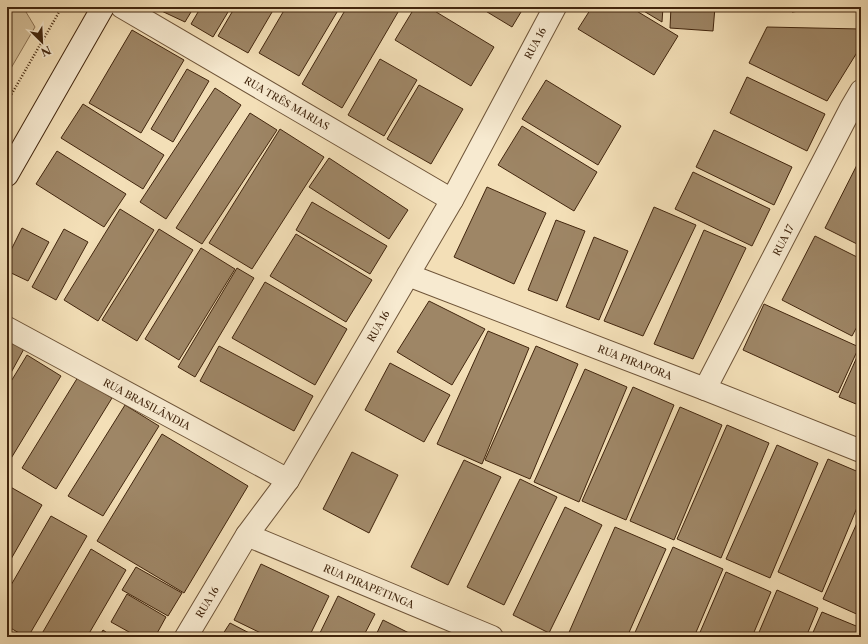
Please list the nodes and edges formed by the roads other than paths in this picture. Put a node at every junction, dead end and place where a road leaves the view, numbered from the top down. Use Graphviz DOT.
graph roads {
  1 [pos="103,7"];
  2 [pos="122,7"];
  3 [pos="555,7"];
  4 [pos="858,104"];
  5 [pos="7,175"];
  6 [pos="452,200"];
  7 [pos="408,275"];
  8 [pos="7,328"];
  9 [pos="705,389"];
  10 [pos="861,451"];
  11 [pos="288,480"];
  12 [pos="247,535"];
  13 [pos="186,637"];
  14 [pos="492,637"];
  1 -- 5 [label="street"];
  2 -- 6 [label="street, RUA TRÊS MARIAS"];
  3 -- 6 [label="street, RUA 16"];
  4 -- 9 [label="street, RUA 17"];
  6 -- 7 [label="street, RUA 16"];
  7 -- 9 [label="street, RUA PIRAPORA"];
  7 -- 11 [label="street, RUA 16"];
  8 -- 11 [label="street, RUA BRASILÂNDIA"];
  9 -- 10 [label="street, RUA PIRAPORA"];
  11 -- 12 [label="street, RUA 16"];
  12 -- 13 [label="street, RUA 16"];
  12 -- 14 [label="street, RUA PIRAPETINGA"];
}
